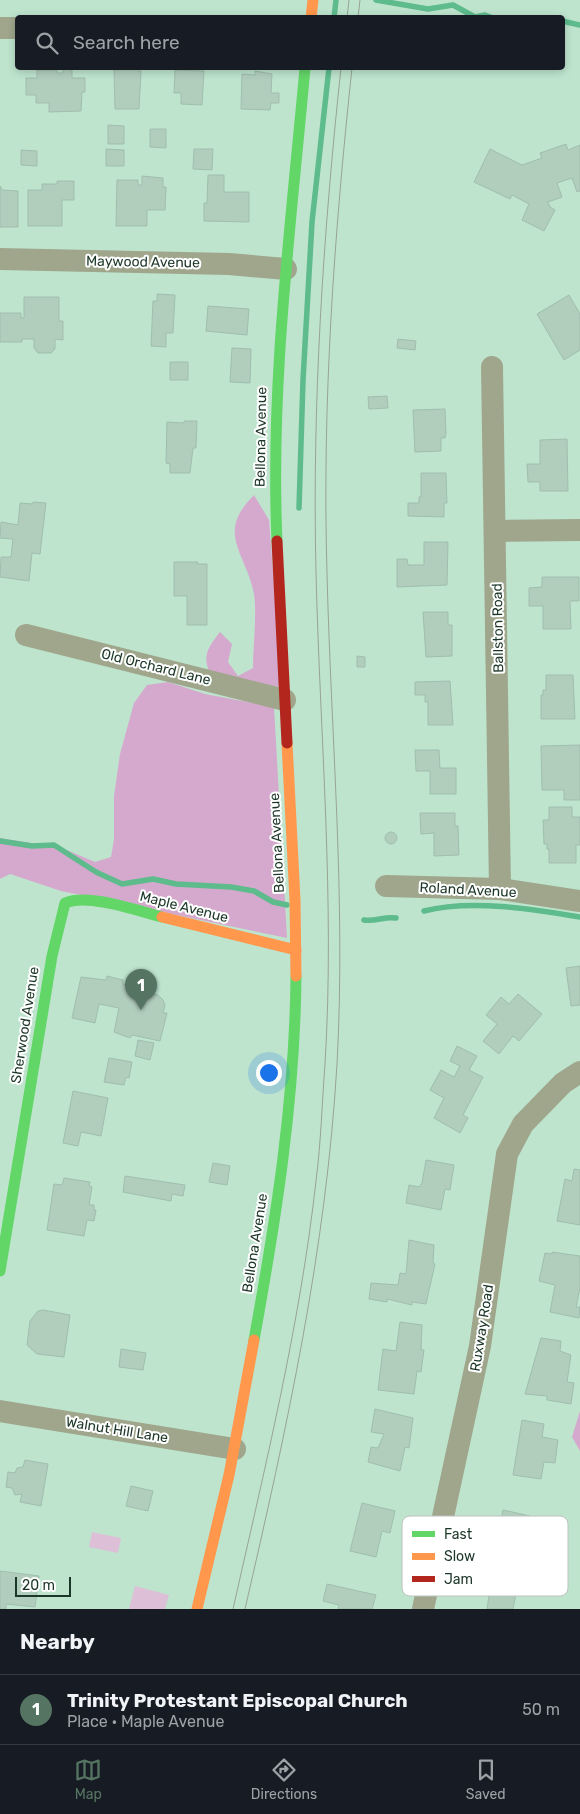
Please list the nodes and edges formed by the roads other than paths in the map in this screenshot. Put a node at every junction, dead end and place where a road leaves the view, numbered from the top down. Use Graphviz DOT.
graph roads {
  1 [pos="313,0"];
  2 [pos="311,15"];
  3 [pos="0,28"];
  4 [pos="15,28"];
  5 [pos="305,70"];
  6 [pos="0,259"];
  7 [pos="286,269"];
  8 [pos="492,367"];
  9 [pos="580,530"];
  10 [pos="496,531"];
  11 [pos="26,634"];
  12 [pos="285,700"];
  13 [pos="386,886"];
  14 [pos="500,889"];
  15 [pos="580,901"];
  16 [pos="65,904"];
  17 [pos="296,950"];
  18 [pos="580,1072"];
  19 [pos="0,1271"];
  20 [pos="0,1411"];
  21 [pos="235,1449"];
  22 [pos="443,1516"];
  23 [pos="425,1596"];
  24 [pos="197,1609"];
  25 [pos="422,1609"];
  1 -- 2 [label="street"];
  3 -- 4 [label="street"];
  5 -- 7 [label="street, Bellona Avenue"];
  6 -- 7 [label="street, Maywood Avenue"];
  7 -- 12 [label="street, Bellona Avenue"];
  8 -- 10 [label="street, Ballston Road"];
  9 -- 10 [label="street"];
  10 -- 14 [label="street, Ballston Road"];
  11 -- 12 [label="street, Old Orchard Lane"];
  12 -- 17 [label="street, Bellona Avenue"];
  13 -- 14 [label="street, Roland Avenue"];
  14 -- 15 [label="street, Roland Avenue"];
  16 -- 17 [label="street, Maple Avenue"];
  16 -- 19 [label="street, Sherwood Avenue"];
  17 -- 21 [label="street, Bellona Avenue"];
  18 -- 22 [label="street, Ruxway Road"];
  20 -- 21 [label="street, Walnut Hill Lane"];
  21 -- 24 [label="street, Bellona Avenue"];
  23 -- 25 [label="street, Ruxway Road"];
}
